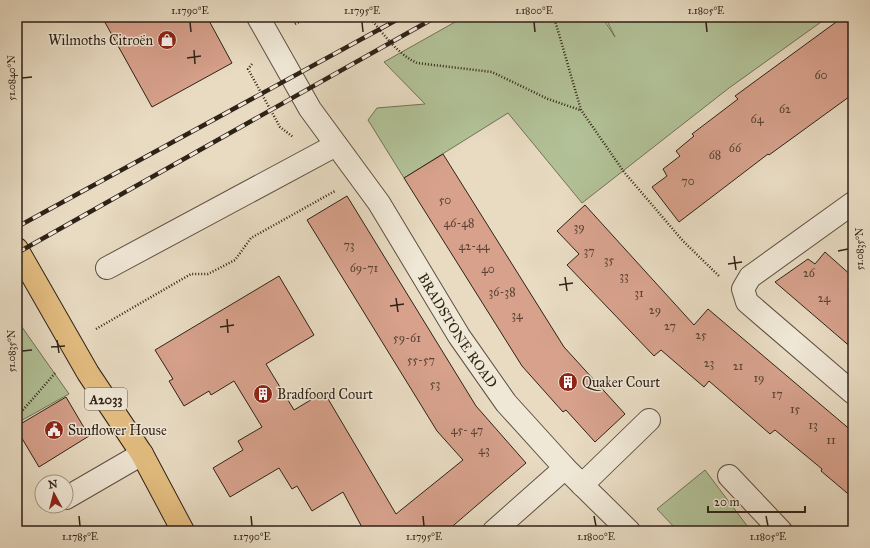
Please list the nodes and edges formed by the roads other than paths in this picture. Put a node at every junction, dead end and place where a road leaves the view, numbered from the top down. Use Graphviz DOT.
graph roads {
  1 [pos="258,17"];
  2 [pos="336,145"];
  3 [pos="853,203"];
  4 [pos="17,249"];
  5 [pos="107,268"];
  6 [pos="853,393"];
  7 [pos="649,420"];
  8 [pos="142,454"];
  9 [pos="565,468"];
  10 [pos="730,476"];
  11 [pos="582,485"];
  12 [pos="74,493"];
  13 [pos="183,531"];
  14 [pos="494,531"];
  15 [pos="629,531"];
  16 [pos="781,531"];
  1 -- 2 [label="street, BRADSTONE ROAD"];
  2 -- 5 [label="street"];
  2 -- 9 [label="street, BRADSTONE ROAD"];
  3 -- 6 [label="street"];
  4 -- 8 [label="main road, A2033"];
  7 -- 11 [label="street"];
  8 -- 12 [label="street"];
  8 -- 13 [label="main road, A2033"];
  9 -- 11 [label="street, BRADSTONE ROAD"];
  9 -- 14 [label="street"];
  10 -- 16 [label="street"];
  11 -- 15 [label="street, BRADSTONE ROAD"];
}
